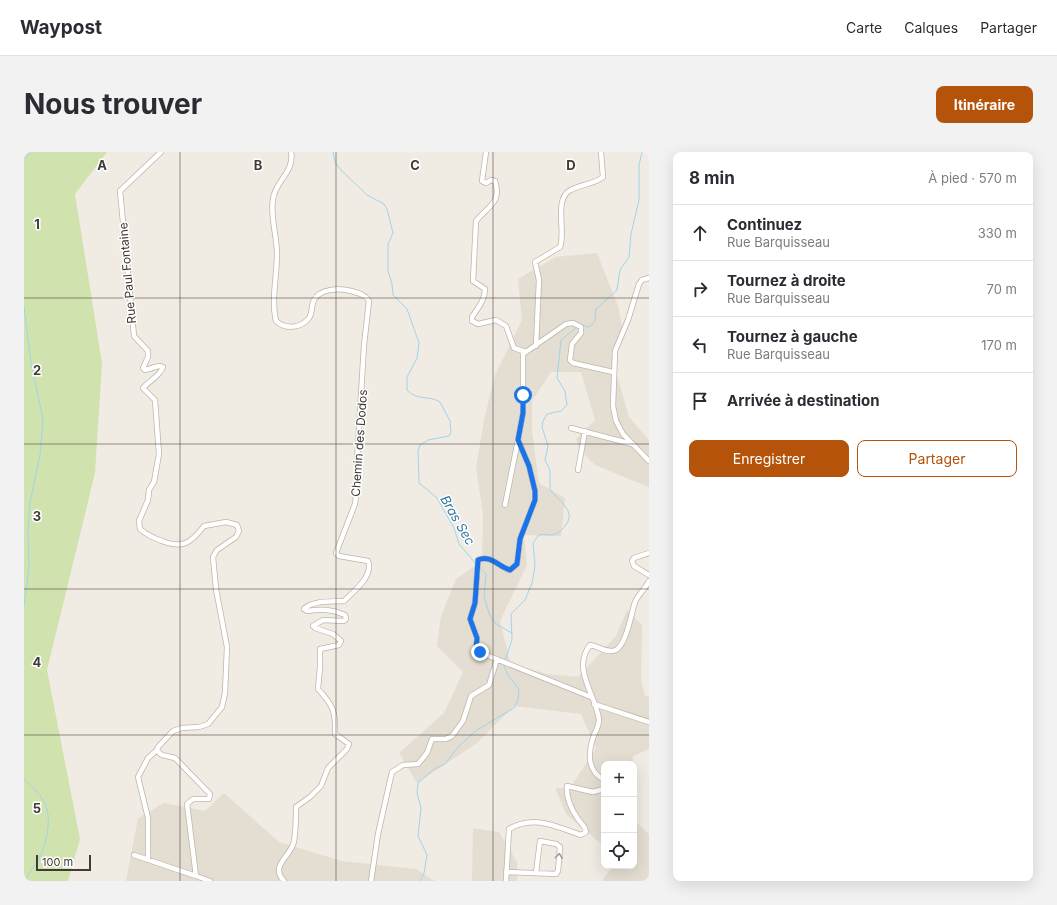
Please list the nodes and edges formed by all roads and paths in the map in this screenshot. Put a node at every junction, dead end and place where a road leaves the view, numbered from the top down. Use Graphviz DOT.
graph roads {
  1 [pos="162,152"];
  2 [pos="291,152"];
  3 [pos="486,152"];
  4 [pos="601,152"];
  5 [pos="649,278"];
  6 [pos="536,346"];
  7 [pos="526,352"];
  8 [pos="614,372"];
  9 [pos="571,428"];
  10 [pos="585,431"];
  11 [pos="518,440"];
  12 [pos="634,445"];
  13 [pos="649,461"];
  14 [pos="578,470"];
  15 [pos="505,505"];
  16 [pos="649,553"];
  17 [pos="649,575"];
  18 [pos="649,582"];
  19 [pos="497,659"];
  20 [pos="591,697"];
  21 [pos="594,704"];
  22 [pos="649,722"];
  23 [pos="157,750"];
  24 [pos="601,778"];
  25 [pos="601,790"];
  26 [pos="134,855"];
  27 [pos="148,860"];
  28 [pos="506,872"];
  29 [pos="536,873"];
  30 [pos="196,876"];
  31 [pos="210,881"];
  32 [pos="284,881"];
  33 [pos="371,881"];
  34 [pos="506,881"];
  1 -- 23 [label="street, Rue Paul Fontaine"];
  2 -- 32 [label="street, Chemin des Dodos"];
  3 -- 7 [label="street"];
  4 -- 6 [label="street"];
  5 -- 8 [label="street"];
  6 -- 7 [label="street"];
  6 -- 8 [label="street"];
  7 -- 11 [label="street"];
  8 -- 12 [label="street"];
  9 -- 10 [label="street"];
  10 -- 12 [label="street"];
  10 -- 14 [label="street"];
  11 -- 15 [label="street"];
  11 -- 19 [label="street"];
  12 -- 13 [label="street"];
  16 -- 17 [label="street"];
  18 -- 20 [label="street"];
  19 -- 20 [label="street"];
  19 -- 33 [label="street"];
  20 -- 21 [label="street"];
  21 -- 22 [label="street"];
  21 -- 24 [label="street"];
  23 -- 27 [label="street"];
  23 -- 30 [label="street"];
  25 -- 28 [label="street"];
  26 -- 27 [label="street"];
  27 -- 30 [label="street"];
  28 -- 29 [label="street"];
  28 -- 34 [label="street"];
  29 -- 29 [label="street, one-way"];
  30 -- 31 [label="street"];
}
